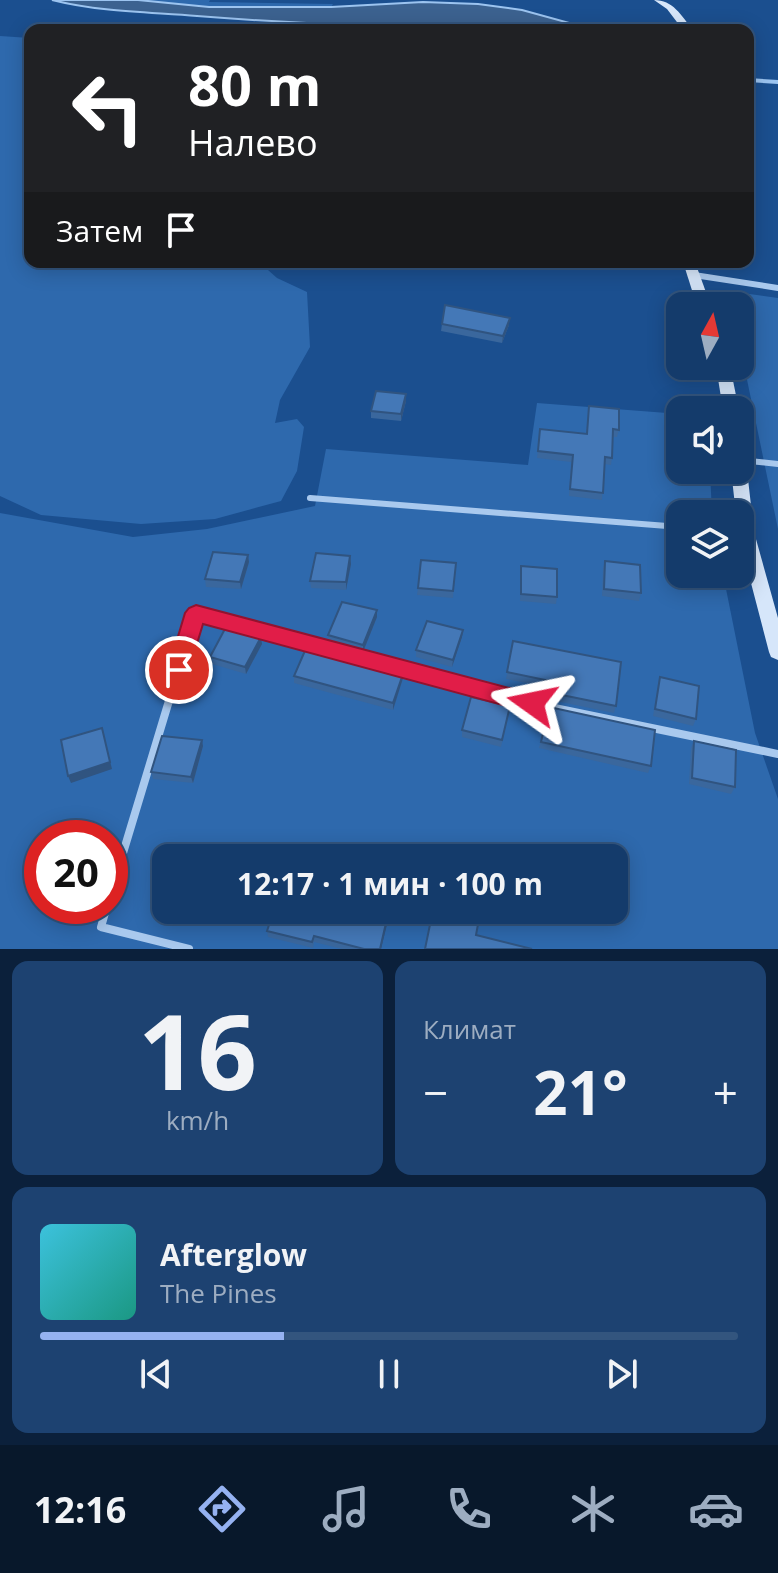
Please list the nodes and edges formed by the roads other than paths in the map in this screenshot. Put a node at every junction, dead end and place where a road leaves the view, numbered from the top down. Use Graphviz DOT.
graph roads {
  1 [pos="658,0"];
  2 [pos="683,24"];
  3 [pos="692,268"];
  4 [pos="778,288"];
  5 [pos="700,292"];
  6 [pos="754,461"];
  7 [pos="778,464"];
  8 [pos="310,498"];
  9 [pos="666,526"];
  10 [pos="754,560"];
  11 [pos="770,601"];
  12 [pos="778,652"];
  13 [pos="778,754"];
  14 [pos="128,837"];
  15 [pos="102,924"];
  16 [pos="189,949"];
  1 -- 2 [label="main road"];
  3 -- 4 [label="street"];
  3 -- 5 [label="main road"];
  6 -- 7 [label="lane"];
  8 -- 9 [label="lane"];
  10 -- 11 [label="main road"];
  11 -- 12 [label="main road"];
  13 -- 14 [label="lane"];
  15 -- 16 [label="lane"];
}
